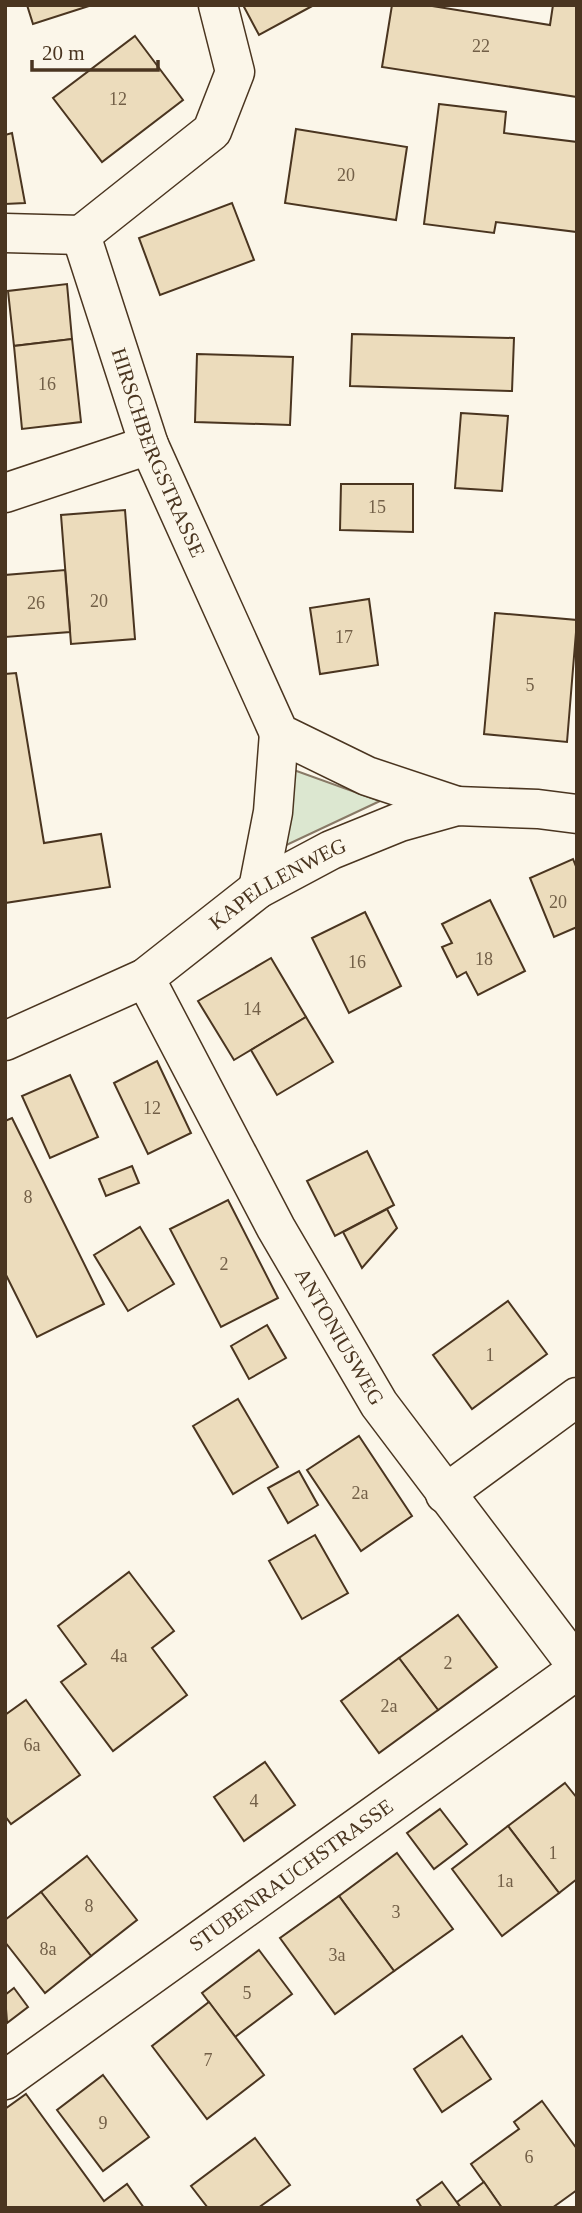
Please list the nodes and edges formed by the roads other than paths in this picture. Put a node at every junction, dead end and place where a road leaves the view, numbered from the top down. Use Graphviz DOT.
graph roads {
  1 [pos="218,5"];
  2 [pos="5,233"];
  3 [pos="81,235"];
  4 [pos="149,445"];
  5 [pos="5,493"];
  6 [pos="279,733"];
  7 [pos="457,806"];
  8 [pos="577,814"];
  9 [pos="258,889"];
  10 [pos="145,978"];
  11 [pos="5,1041"];
  12 [pos="577,1397"];
  13 [pos="445,1494"];
  14 [pos="577,1668"];
  15 [pos="5,2080"];
  1 -- 3 [label="street"];
  2 -- 3 [label="street"];
  3 -- 4 [label="street, HIRSCHBERGSTRASSE"];
  4 -- 5 [label="street"];
  4 -- 6 [label="street, HIRSCHBERGSTRASSE"];
  6 -- 7 [label="street"];
  6 -- 9 [label="street, HIRSCHBERGSTRASSE"];
  7 -- 8 [label="street, KAPELLENWEG"];
  7 -- 9 [label="street, KAPELLENWEG"];
  9 -- 10 [label="street, KAPELLENWEG"];
  10 -- 11 [label="street, KAPELLENWEG"];
  10 -- 13 [label="street, ANTONIUSWEG"];
  12 -- 13 [label="street"];
  13 -- 14 [label="street, ANTONIUSWEG"];
  14 -- 15 [label="street, STUBENRAUCHSTRASSE"];
}
